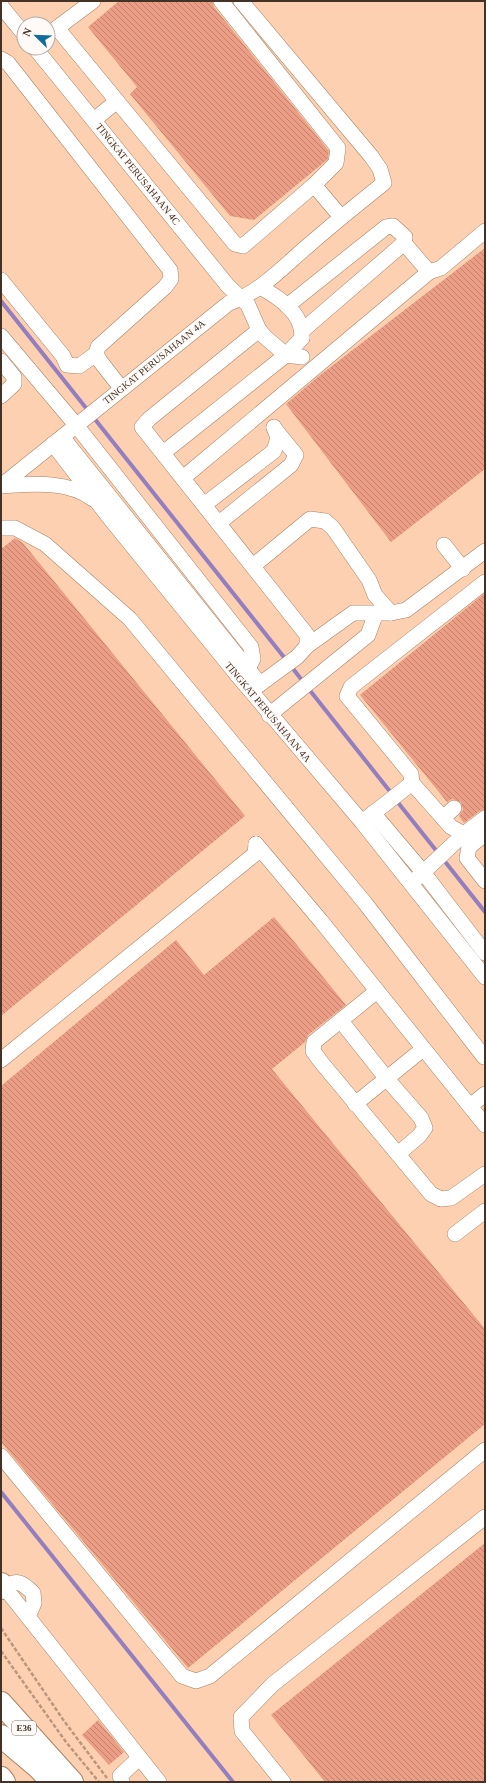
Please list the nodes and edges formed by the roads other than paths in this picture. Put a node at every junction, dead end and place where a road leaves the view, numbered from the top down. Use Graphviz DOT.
graph roads {
  1 [pos="93,1"];
  2 [pos="221,1"];
  3 [pos="241,1"];
  4 [pos="1,6"];
  5 [pos="16,24"];
  6 [pos="42,56"];
  7 [pos="1,59"];
  8 [pos="117,101"];
  9 [pos="94,120"];
  10 [pos="314,185"];
  11 [pos="342,217"];
  12 [pos="485,232"];
  13 [pos="404,242"];
  14 [pos="429,272"];
  15 [pos="1,280"];
  16 [pos="260,287"];
  17 [pos="242,298"];
  18 [pos="287,306"];
  19 [pos="259,330"];
  20 [pos="302,334"];
  21 [pos="1,336"];
  22 [pos="96,354"];
  23 [pos="286,355"];
  24 [pos="302,357"];
  25 [pos="1,361"];
  26 [pos="312,370"];
  27 [pos="121,388"];
  28 [pos="1,396"];
  29 [pos="260,414"];
  30 [pos="76,425"];
  31 [pos="274,428"];
  32 [pos="58,440"];
  33 [pos="163,453"];
  34 [pos="183,478"];
  35 [pos="1,486"];
  36 [pos="204,505"];
  37 [pos="108,516"];
  38 [pos="219,523"];
  39 [pos="1,528"];
  40 [pos="444,545"];
  41 [pos="485,551"];
  42 [pos="253,566"];
  43 [pos="463,568"];
  44 [pos="485,582"];
  45 [pos="384,613"];
  46 [pos="302,651"];
  47 [pos="243,673"];
  48 [pos="255,688"];
  49 [pos="269,715"];
  50 [pos="408,786"];
  51 [pos="454,808"];
  52 [pos="372,814"];
  53 [pos="443,818"];
  54 [pos="485,818"];
  55 [pos="464,834"];
  56 [pos="485,834"];
  57 [pos="427,868"];
  58 [pos="485,881"];
  59 [pos="410,884"];
  60 [pos="443,898"];
  61 [pos="430,908"];
  62 [pos="485,953"];
  63 [pos="485,977"];
  64 [pos="377,991"];
  65 [pos="341,1021"];
  66 [pos="423,1049"];
  67 [pos="484,1057"];
  68 [pos="1,1060"];
  69 [pos="387,1079"];
  70 [pos="485,1094"];
  71 [pos="355,1104"];
  72 [pos="470,1106"];
  73 [pos="485,1125"];
  74 [pos="398,1154"];
  75 [pos="485,1174"];
  76 [pos="485,1211"];
  77 [pos="456,1234"];
  78 [pos="485,1450"];
  79 [pos="1,1456"];
  80 [pos="485,1517"];
  81 [pos="3,1586"];
  82 [pos="1,1703"];
  83 [pos="1,1736"];
  84 [pos="139,1758"];
  85 [pos="1,1778"];
  86 [pos="4,1782"];
  87 [pos="52,1782"];
  88 [pos="72,1782"];
  89 [pos="122,1782"];
  90 [pos="159,1782"];
  91 [pos="282,1782"];
  1 -- 8 [label="street"];
  2 -- 10 [label="street"];
  3 -- 11 [label="street, TINGKAT PERUSAHAAN 4A"];
  4 -- 5 [label="street"];
  6 -- 9 [label="street, TINGKAT PERUSAHAAN 4C"];
  7 -- 22 [label="street"];
  8 -- 9 [label="street"];
  8 -- 10 [label="street"];
  9 -- 17 [label="street, TINGKAT PERUSAHAAN 4C"];
  10 -- 11 [label="street"];
  11 -- 16 [label="street, TINGKAT PERUSAHAAN 4A"];
  12 -- 14 [label="street"];
  13 -- 14 [label="street"];
  13 -- 18 [label="street"];
  13 -- 20 [label="street"];
  14 -- 26 [label="street"];
  15 -- 22 [label="street"];
  16 -- 17 [label="street, TINGKAT PERUSAHAAN 4A"];
  16 -- 18 [label="street"];
  17 -- 19 [label="street, TINGKAT PERUSAHAAN 4C"];
  17 -- 27 [label="street, TINGKAT PERUSAHAAN 4A"];
  18 -- 20 [label="street"];
  19 -- 23 [label="street"];
  19 -- 33 [label="street"];
  20 -- 23 [label="street"];
  20 -- 24 [label="street"];
  21 -- 30 [label="street"];
  22 -- 27 [label="street"];
  23 -- 24 [label="street"];
  23 -- 33 [label="street"];
  24 -- 26 [label="street"];
  25 -- 28 [label="street"];
  26 -- 29 [label="street"];
  27 -- 30 [label="street, TINGKAT PERUSAHAAN 4A"];
  29 -- 31 [label="street"];
  29 -- 34 [label="street"];
  30 -- 32 [label="street, TINGKAT PERUSAHAAN 4A"];
  30 -- 47 [label="street"];
  31 -- 36 [label="street"];
  31 -- 38 [label="street"];
  32 -- 35 [label="street, TINGKAT PERUSAHAAN 4A"];
  32 -- 37 [label="street, TINGKAT PERUSAHAAN 4A"];
  32 -- 47 [label="street"];
  33 -- 34 [label="street"];
  34 -- 36 [label="street"];
  35 -- 37 [label="street"];
  36 -- 38 [label="street"];
  37 -- 47 [label="street, TINGKAT PERUSAHAAN 4A"];
  38 -- 42 [label="street"];
  39 -- 67 [label="street"];
  40 -- 43 [label="street"];
  41 -- 43 [label="street"];
  42 -- 45 [label="street"];
  42 -- 46 [label="street"];
  43 -- 45 [label="street"];
  44 -- 50 [label="street"];
  45 -- 46 [label="street"];
  45 -- 49 [label="street"];
  46 -- 48 [label="street"];
  47 -- 48 [label="street, TINGKAT PERUSAHAAN 4A"];
  48 -- 49 [label="street, TINGKAT PERUSAHAAN 4A"];
  49 -- 52 [label="street, TINGKAT PERUSAHAAN 4A"];
  50 -- 52 [label="street"];
  50 -- 53 [label="street"];
  51 -- 53 [label="street"];
  52 -- 57 [label="street"];
  52 -- 59 [label="street, TINGKAT PERUSAHAAN 4A"];
  53 -- 55 [label="street"];
  54 -- 55 [label="street"];
  55 -- 57 [label="street"];
  56 -- 58 [label="street"];
  57 -- 59 [label="street"];
  57 -- 60 [label="street"];
  59 -- 61 [label="street, TINGKAT PERUSAHAAN 4A"];
  60 -- 61 [label="street"];
  60 -- 62 [label="street"];
  61 -- 63 [label="street, TINGKAT PERUSAHAAN 4A"];
  64 -- 65 [label="street"];
  64 -- 66 [label="street"];
  64 -- 68 [label="street"];
  65 -- 69 [label="street"];
  65 -- 71 [label="street"];
  66 -- 69 [label="street"];
  66 -- 72 [label="street"];
  69 -- 71 [label="street"];
  69 -- 74 [label="street"];
  70 -- 72 [label="street"];
  71 -- 74 [label="street"];
  72 -- 73 [label="street"];
  74 -- 75 [label="street"];
  76 -- 77 [label="street"];
  78 -- 79 [label="street"];
  80 -- 91 [label="street"];
  81 -- 84 [label="street"];
  82 -- 88 [label="highway, E36"];
  83 -- 87 [label="highway"];
  84 -- 89 [label="street"];
  84 -- 90 [label="street"];
  85 -- 86 [label="highway"];
}
